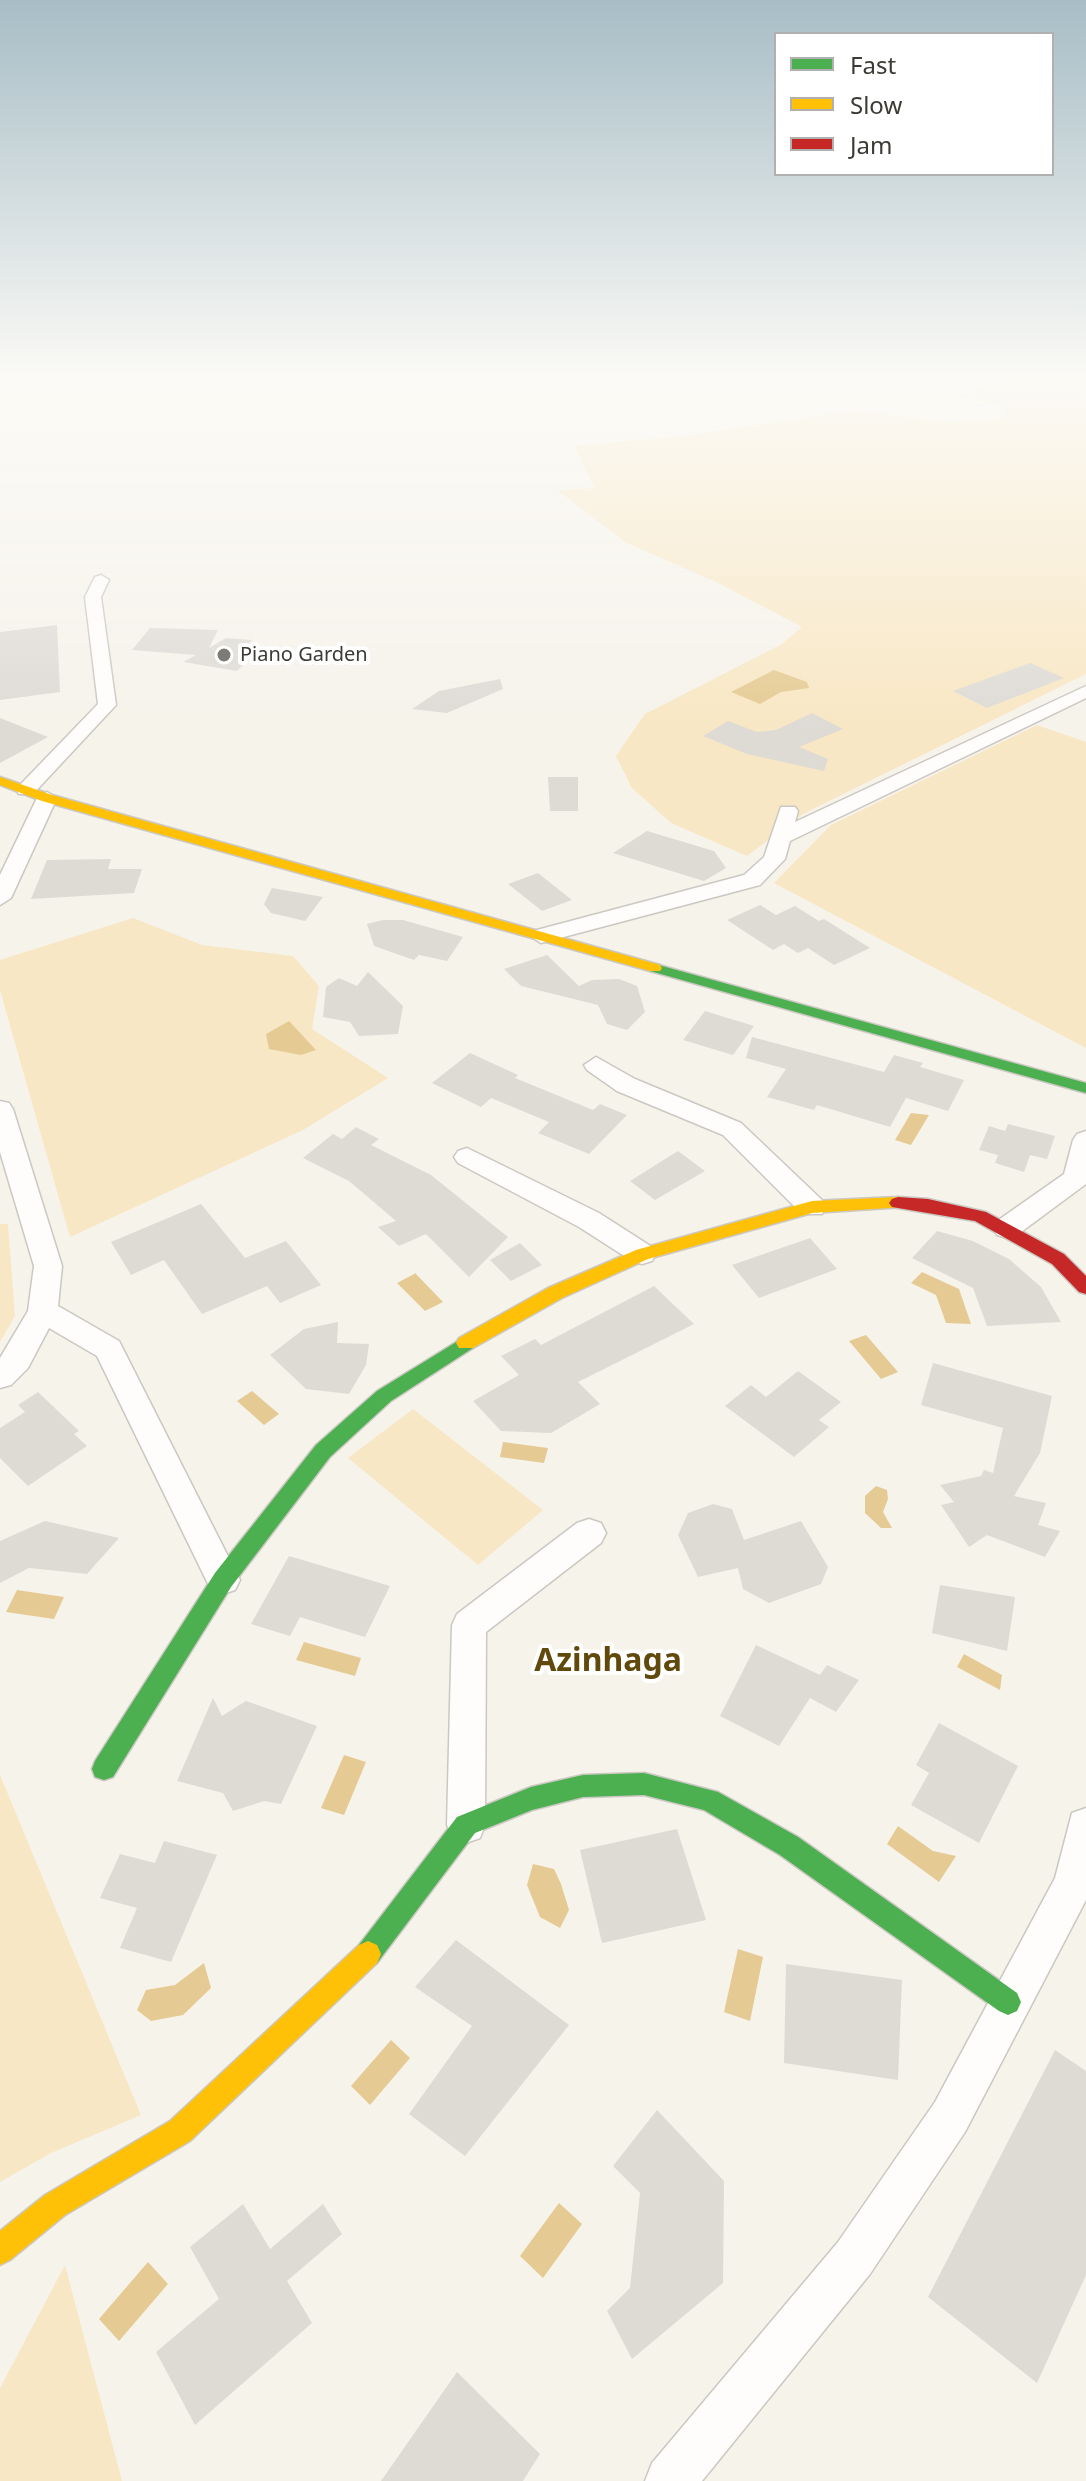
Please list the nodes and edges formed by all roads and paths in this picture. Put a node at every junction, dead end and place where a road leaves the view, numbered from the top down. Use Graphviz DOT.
graph roads {
  1 [pos="101,580"];
  2 [pos="1086,691"];
  3 [pos="11,788"];
  4 [pos="47,798"];
  5 [pos="788,811"];
  6 [pos="781,837"];
  7 [pos="0,898"];
  8 [pos="541,936"];
  9 [pos="596,1065"];
  10 [pos="1086,1088"];
  11 [pos="0,1109"];
  12 [pos="1086,1140"];
  13 [pos="467,1157"];
  14 [pos="812,1207"];
  15 [pos="1007,1228"];
  16 [pos="642,1254"];
  17 [pos="1086,1287"];
  18 [pos="43,1311"];
  19 [pos="0,1377"];
  20 [pos="589,1533"];
  21 [pos="223,1580"];
  22 [pos="104,1769"];
  23 [pos="466,1825"];
  24 [pos="1086,1826"];
  25 [pos="1008,2002"];
  26 [pos="0,2250"];
  27 [pos="670,2481"];
  1 -- 3 [label="street"];
  2 -- 6 [label="street"];
  3 -- 4 [label="street"];
  4 -- 7 [label="street"];
  4 -- 8 [label="street"];
  5 -- 6 [label="street"];
  6 -- 8 [label="street"];
  8 -- 10 [label="street"];
  9 -- 14 [label="street"];
  11 -- 18 [label="street"];
  12 -- 15 [label="street"];
  13 -- 16 [label="street"];
  14 -- 15 [label="street"];
  14 -- 16 [label="street"];
  15 -- 17 [label="street"];
  16 -- 21 [label="street"];
  18 -- 19 [label="street"];
  18 -- 21 [label="street"];
  20 -- 23 [label="street"];
  21 -- 22 [label="street"];
  23 -- 25 [label="street"];
  23 -- 26 [label="street"];
  24 -- 25 [label="street"];
  25 -- 27 [label="street"];
}
